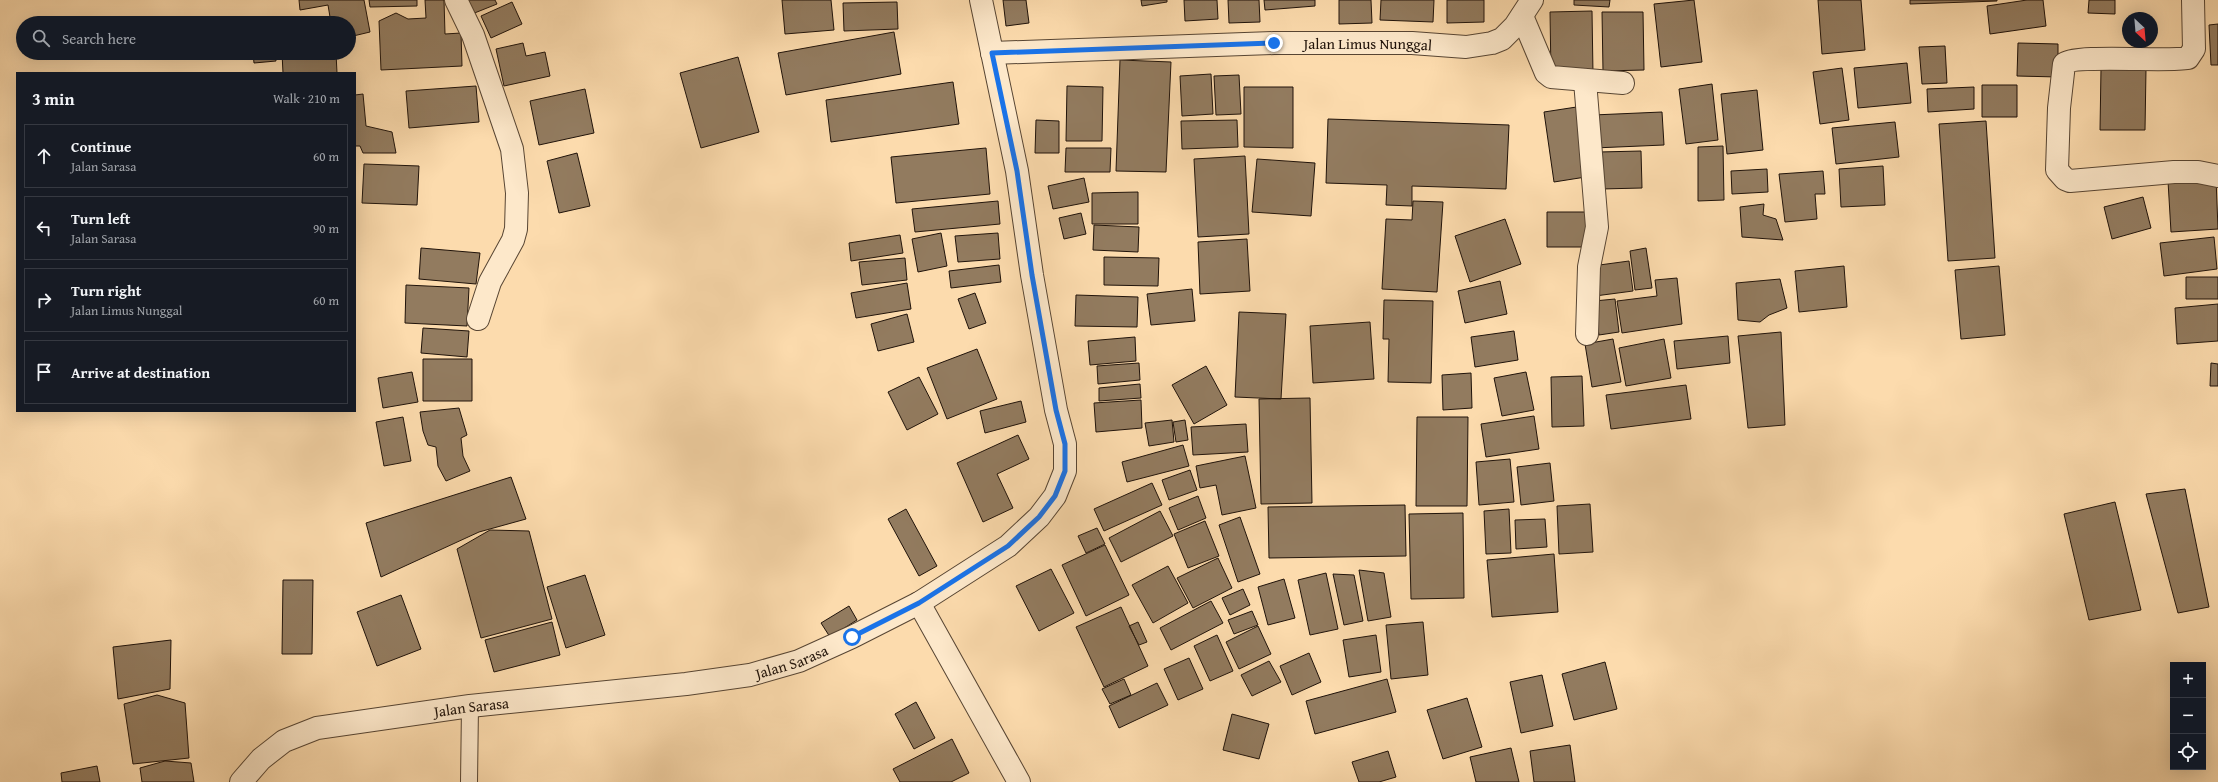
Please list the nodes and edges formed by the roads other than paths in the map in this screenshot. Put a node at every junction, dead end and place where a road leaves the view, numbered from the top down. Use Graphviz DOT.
graph roads {
  1 [pos="456,0"];
  2 [pos="980,0"];
  3 [pos="2193,0"];
  4 [pos="1527,8"];
  5 [pos="992,53"];
  6 [pos="1585,81"];
  7 [pos="1623,82"];
  8 [pos="2218,176"];
  9 [pos="478,319"];
  10 [pos="1587,334"];
  11 [pos="919,603"];
  12 [pos="470,706"];
  13 [pos="241,782"];
  14 [pos="470,782"];
  15 [pos="1019,782"];
  1 -- 9 [label="street"];
  2 -- 5 [label="street, Jalan Sarasa"];
  3 -- 8 [label="street"];
  4 -- 5 [label="street, Jalan Limus Nunggal"];
  4 -- 6 [label="street"];
  5 -- 11 [label="street, Jalan Sarasa"];
  6 -- 7 [label="street"];
  6 -- 10 [label="street"];
  11 -- 12 [label="street, Jalan Sarasa"];
  11 -- 15 [label="street"];
  12 -- 13 [label="street, Jalan Sarasa"];
  12 -- 14 [label="lane"];
}
